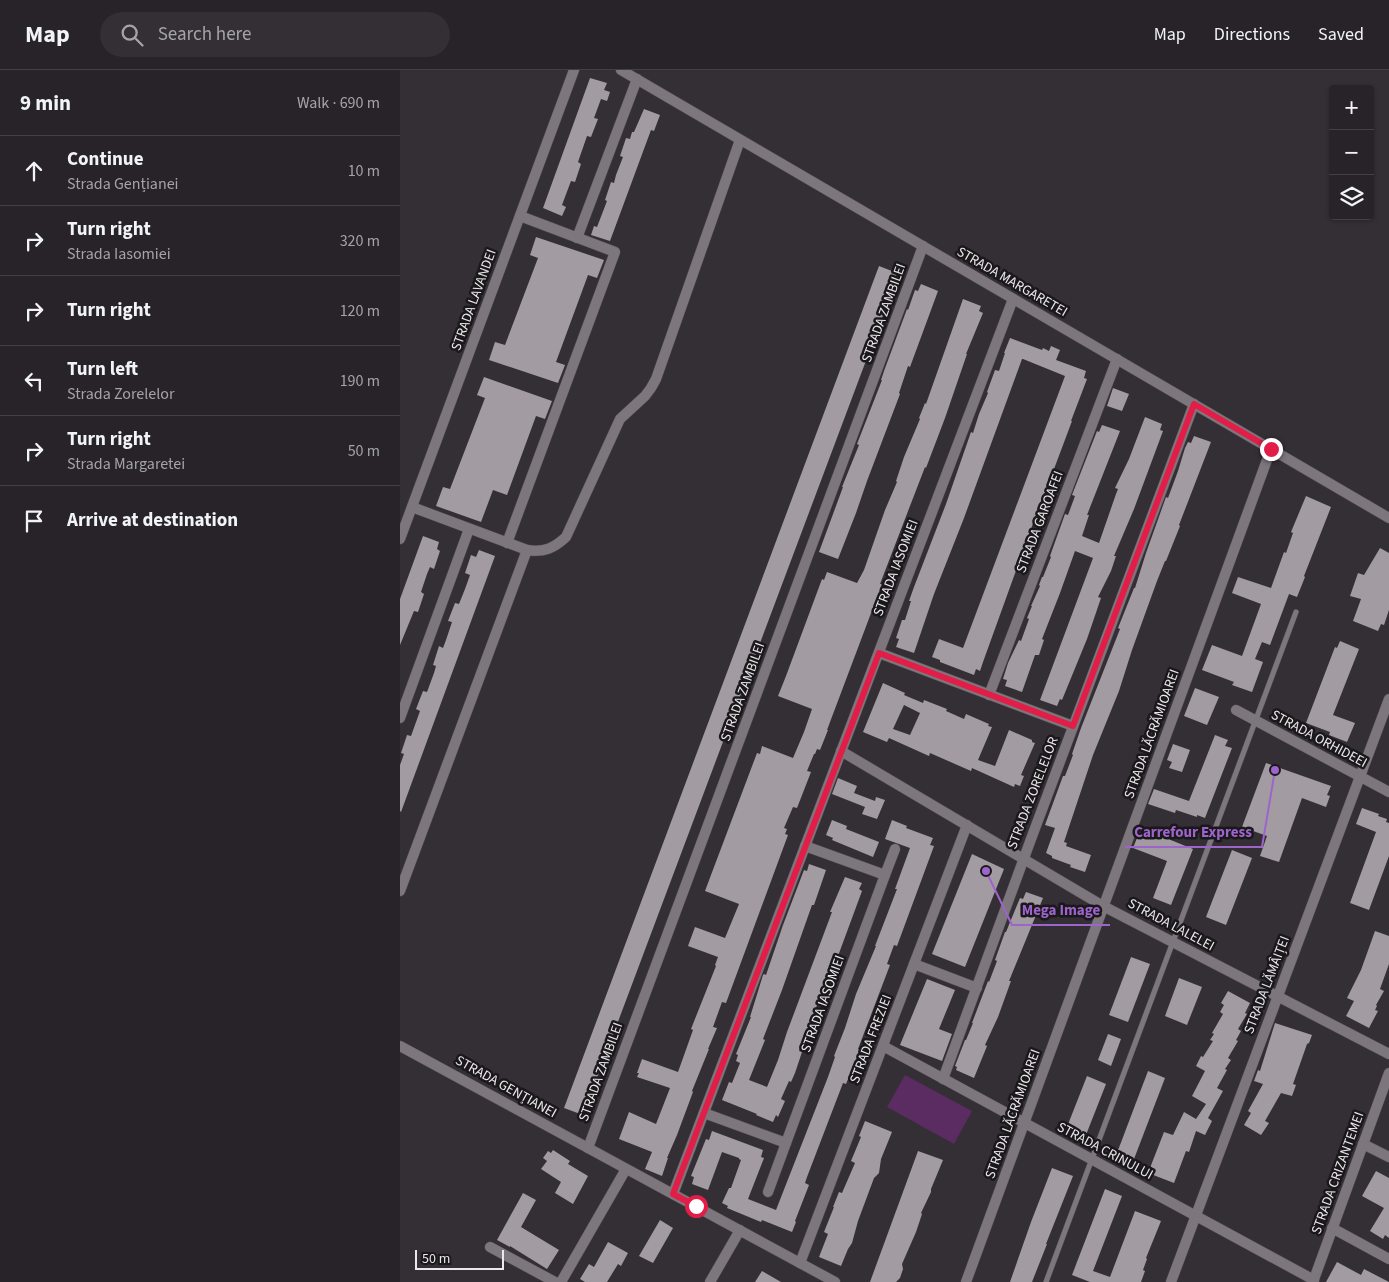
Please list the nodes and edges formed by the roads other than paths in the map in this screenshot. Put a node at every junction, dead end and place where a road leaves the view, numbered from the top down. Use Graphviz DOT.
graph roads {
  1 [pos="574,70"];
  2 [pos="621,70"];
  3 [pos="637,79"];
  4 [pos="740,140"];
  5 [pos="520,216"];
  6 [pos="577,238"];
  7 [pos="923,246"];
  8 [pos="1013,299"];
  9 [pos="1117,359"];
  10 [pos="1194,404"];
  11 [pos="1271,449"];
  12 [pos="412,507"];
  13 [pos="1389,518"];
  14 [pos="469,528"];
  15 [pos="400,539"];
  16 [pos="507,542"];
  17 [pos="527,550"];
  18 [pos="1296,612"];
  19 [pos="879,653"];
  20 [pos="990,695"];
  21 [pos="1389,698"];
  22 [pos="1236,710"];
  23 [pos="400,718"];
  24 [pos="1255,720"];
  25 [pos="1073,726"];
  26 [pos="841,751"];
  27 [pos="1360,776"];
  28 [pos="1389,792"];
  29 [pos="967,825"];
  30 [pos="805,846"];
  31 [pos="895,849"];
  32 [pos="1024,858"];
  33 [pos="885,875"];
  34 [pos="400,890"];
  35 [pos="1104,906"];
  36 [pos="1173,942"];
  37 [pos="914,964"];
  38 [pos="977,988"];
  39 [pos="1278,996"];
  40 [pos="400,1046"];
  41 [pos="883,1046"];
  42 [pos="1389,1054"];
  43 [pos="1389,1073"];
  44 [pos="944,1080"];
  45 [pos="704,1113"];
  46 [pos="1024,1123"];
  47 [pos="786,1143"];
  48 [pos="1363,1144"];
  49 [pos="588,1148"];
  50 [pos="1389,1158"];
  51 [pos="1092,1160"];
  52 [pos="626,1168"];
  53 [pos="768,1192"];
  54 [pos="673,1194"];
  55 [pos="1195,1216"];
  56 [pos="1332,1228"];
  57 [pos="740,1230"];
  58 [pos="490,1246"];
  59 [pos="1389,1259"];
  60 [pos="800,1263"];
  61 [pos="1313,1281"];
  62 [pos="556,1282"];
  63 [pos="561,1282"];
  64 [pos="710,1282"];
  65 [pos="835,1282"];
  66 [pos="966,1282"];
  67 [pos="1046,1282"];
  68 [pos="1171,1282"];
  1 -- 5 [label="street, STRADA LAVANDEI"];
  2 -- 3 [label="street, STRADA MARGARETEI"];
  3 -- 4 [label="street, STRADA MARGARETEI"];
  3 -- 6 [label="street"];
  4 -- 7 [label="street, STRADA MARGARETEI"];
  4 -- 17 [label="street"];
  5 -- 6 [label="street"];
  5 -- 12 [label="street, STRADA LAVANDEI"];
  6 -- 16 [label="street"];
  7 -- 8 [label="street, STRADA MARGARETEI"];
  7 -- 49 [label="street, STRADA ZAMBILEI"];
  8 -- 9 [label="street, STRADA MARGARETEI"];
  8 -- 19 [label="street, STRADA IASOMIEI"];
  9 -- 10 [label="street, STRADA MARGARETEI"];
  9 -- 20 [label="street, STRADA GAROAFEI"];
  10 -- 11 [label="street, STRADA MARGARETEI"];
  10 -- 25 [label="street, STRADA ZORELELOR"];
  11 -- 13 [label="street, STRADA MARGARETEI"];
  11 -- 35 [label="street, STRADA LĂCRĂMIOAREI"];
  12 -- 14 [label="street"];
  12 -- 15 [label="street, STRADA LAVANDEI"];
  14 -- 16 [label="street"];
  14 -- 23 [label="street"];
  16 -- 17 [label="street"];
  17 -- 34 [label="street"];
  18 -- 24 [label="lane"];
  19 -- 20 [label="street"];
  19 -- 26 [label="street, STRADA IASOMIEI"];
  20 -- 25 [label="street"];
  21 -- 27 [label="street, STRADA LĂMÂIȚEI"];
  22 -- 24 [label="street, STRADA ORHIDEEI"];
  24 -- 27 [label="street, STRADA ORHIDEEI"];
  24 -- 36 [label="lane"];
  25 -- 32 [label="street, STRADA ZORELELOR"];
  26 -- 29 [label="street, STRADA LALELEI"];
  26 -- 30 [label="street, STRADA IASOMIEI"];
  27 -- 28 [label="street, STRADA ORHIDEEI"];
  27 -- 39 [label="street, STRADA LĂMÂIȚEI"];
  29 -- 32 [label="street, STRADA LALELEI"];
  29 -- 37 [label="street, STRADA FREZIEI"];
  30 -- 33 [label="street"];
  30 -- 45 [label="street, STRADA IASOMIEI"];
  31 -- 33 [label="street, STRADA IASOMIEI"];
  32 -- 35 [label="street, STRADA LALELEI"];
  32 -- 38 [label="street, STRADA ZORELELOR"];
  33 -- 47 [label="street, STRADA IASOMIEI"];
  35 -- 36 [label="street, STRADA LALELEI"];
  35 -- 46 [label="street, STRADA LĂCRĂMIOAREI"];
  36 -- 39 [label="street, STRADA LALELEI"];
  36 -- 51 [label="lane"];
  37 -- 38 [label="street"];
  37 -- 41 [label="street, STRADA FREZIEI"];
  38 -- 44 [label="street, STRADA ZORELELOR"];
  39 -- 42 [label="street, STRADA LALELEI"];
  39 -- 55 [label="street, STRADA LĂMÂIȚEI"];
  40 -- 49 [label="street, STRADA GENȚIANEI"];
  41 -- 44 [label="street, STRADA CRINULUI"];
  41 -- 60 [label="street, STRADA FREZIEI"];
  43 -- 48 [label="street, STRADA CRIZANTEMEI"];
  44 -- 46 [label="street, STRADA CRINULUI"];
  45 -- 47 [label="street"];
  45 -- 54 [label="street, STRADA IASOMIEI"];
  46 -- 51 [label="street, STRADA CRINULUI"];
  46 -- 66 [label="street, STRADA LĂCRĂMIOAREI"];
  47 -- 53 [label="street, STRADA IASOMIEI"];
  48 -- 50 [label="street"];
  48 -- 56 [label="street, STRADA CRIZANTEMEI"];
  49 -- 52 [label="street, STRADA GENȚIANEI"];
  51 -- 55 [label="street, STRADA CRINULUI"];
  51 -- 67 [label="lane"];
  52 -- 54 [label="street, STRADA GENȚIANEI"];
  52 -- 63 [label="street"];
  54 -- 57 [label="street, STRADA GENȚIANEI"];
  55 -- 61 [label="street, STRADA CRINULUI"];
  55 -- 68 [label="street, STRADA LĂMÂIȚEI"];
  56 -- 59 [label="street"];
  56 -- 61 [label="street, STRADA CRIZANTEMEI"];
  57 -- 60 [label="street, STRADA GENȚIANEI"];
  57 -- 64 [label="street"];
  58 -- 62 [label="street"];
  60 -- 65 [label="street, STRADA GENȚIANEI"];
}
